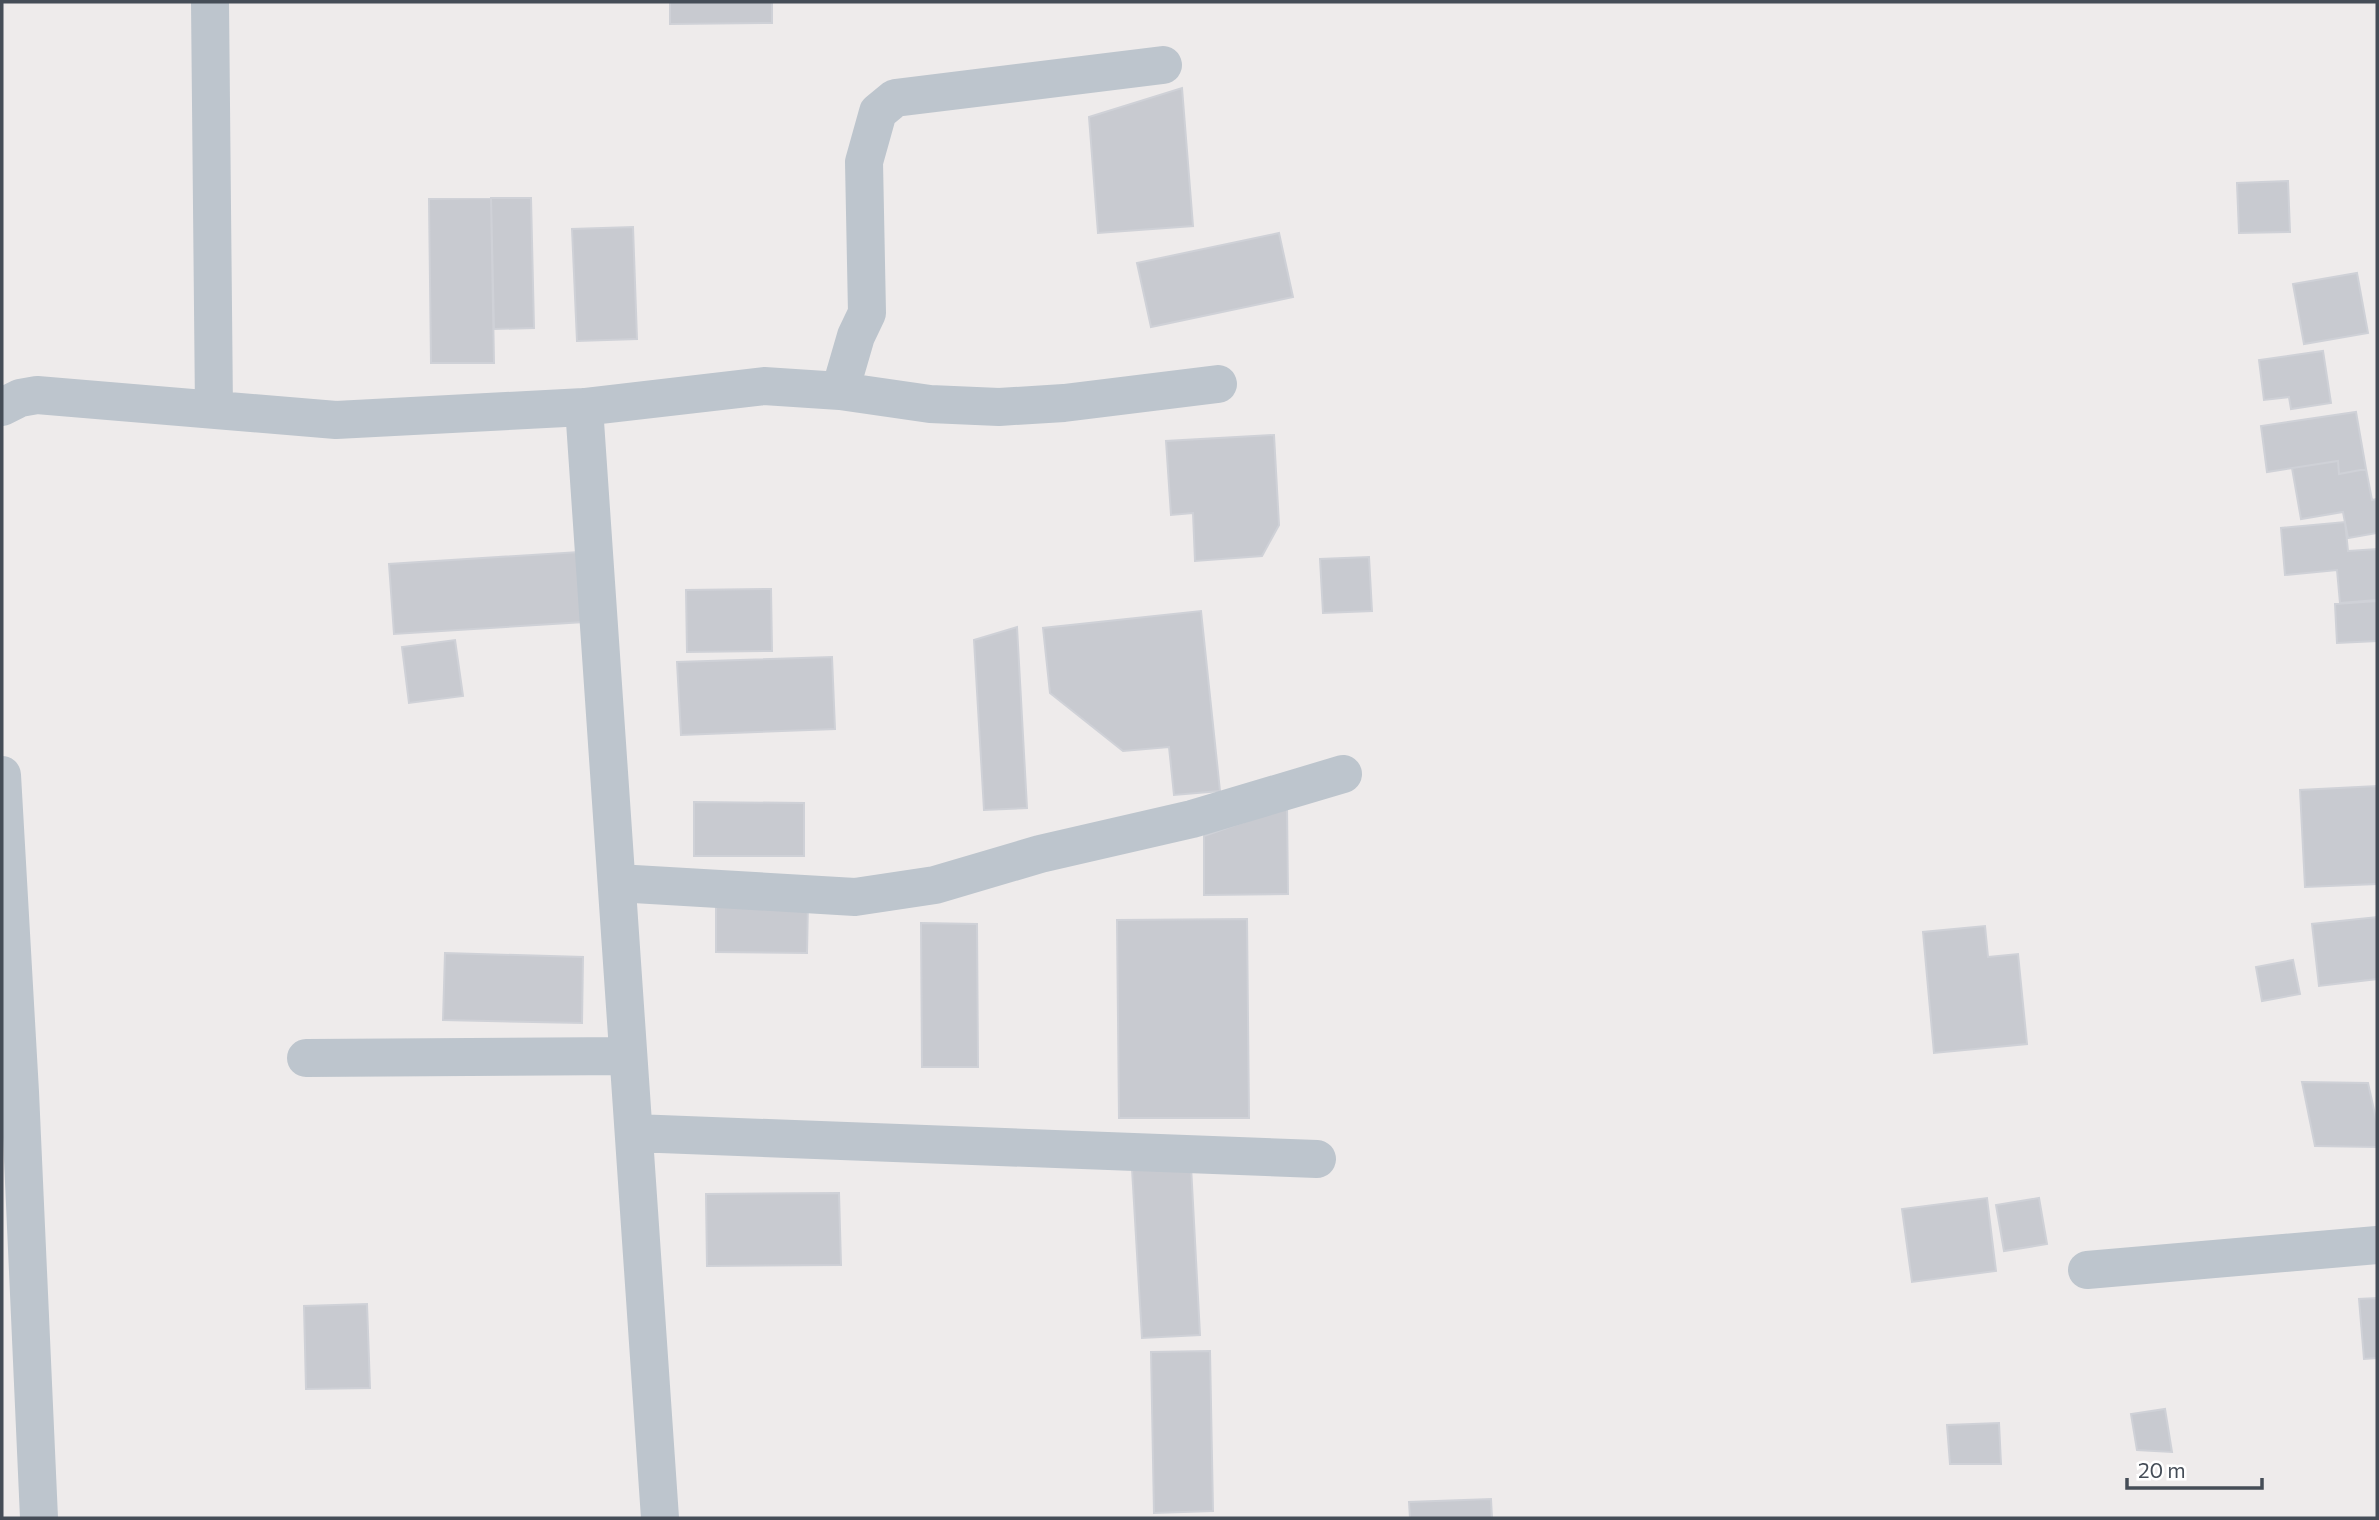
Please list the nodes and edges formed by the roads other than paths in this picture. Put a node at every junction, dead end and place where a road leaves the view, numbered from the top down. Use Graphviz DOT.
graph roads {
  1 [pos="210,2"];
  2 [pos="1163,65"];
  3 [pos="1218,384"];
  4 [pos="840,391"];
  5 [pos="2,407"];
  6 [pos="584,407"];
  7 [pos="214,410"];
  8 [pos="2,775"];
  9 [pos="1343,775"];
  10 [pos="617,883"];
  11 [pos="628,1056"];
  12 [pos="306,1059"];
  13 [pos="634,1133"];
  14 [pos="1317,1159"];
  15 [pos="2377,1245"];
  16 [pos="2087,1270"];
  17 [pos="38,1518"];
  18 [pos="660,1518"];
  1 -- 7 [label="street"];
  2 -- 4 [label="street"];
  3 -- 4 [label="street"];
  4 -- 6 [label="street"];
  5 -- 7 [label="street"];
  6 -- 7 [label="street"];
  6 -- 10 [label="street"];
  8 -- 17 [label="street"];
  9 -- 10 [label="street"];
  10 -- 11 [label="street"];
  11 -- 12 [label="street"];
  11 -- 13 [label="street"];
  13 -- 14 [label="street"];
  13 -- 18 [label="street"];
  15 -- 16 [label="street"];
}
